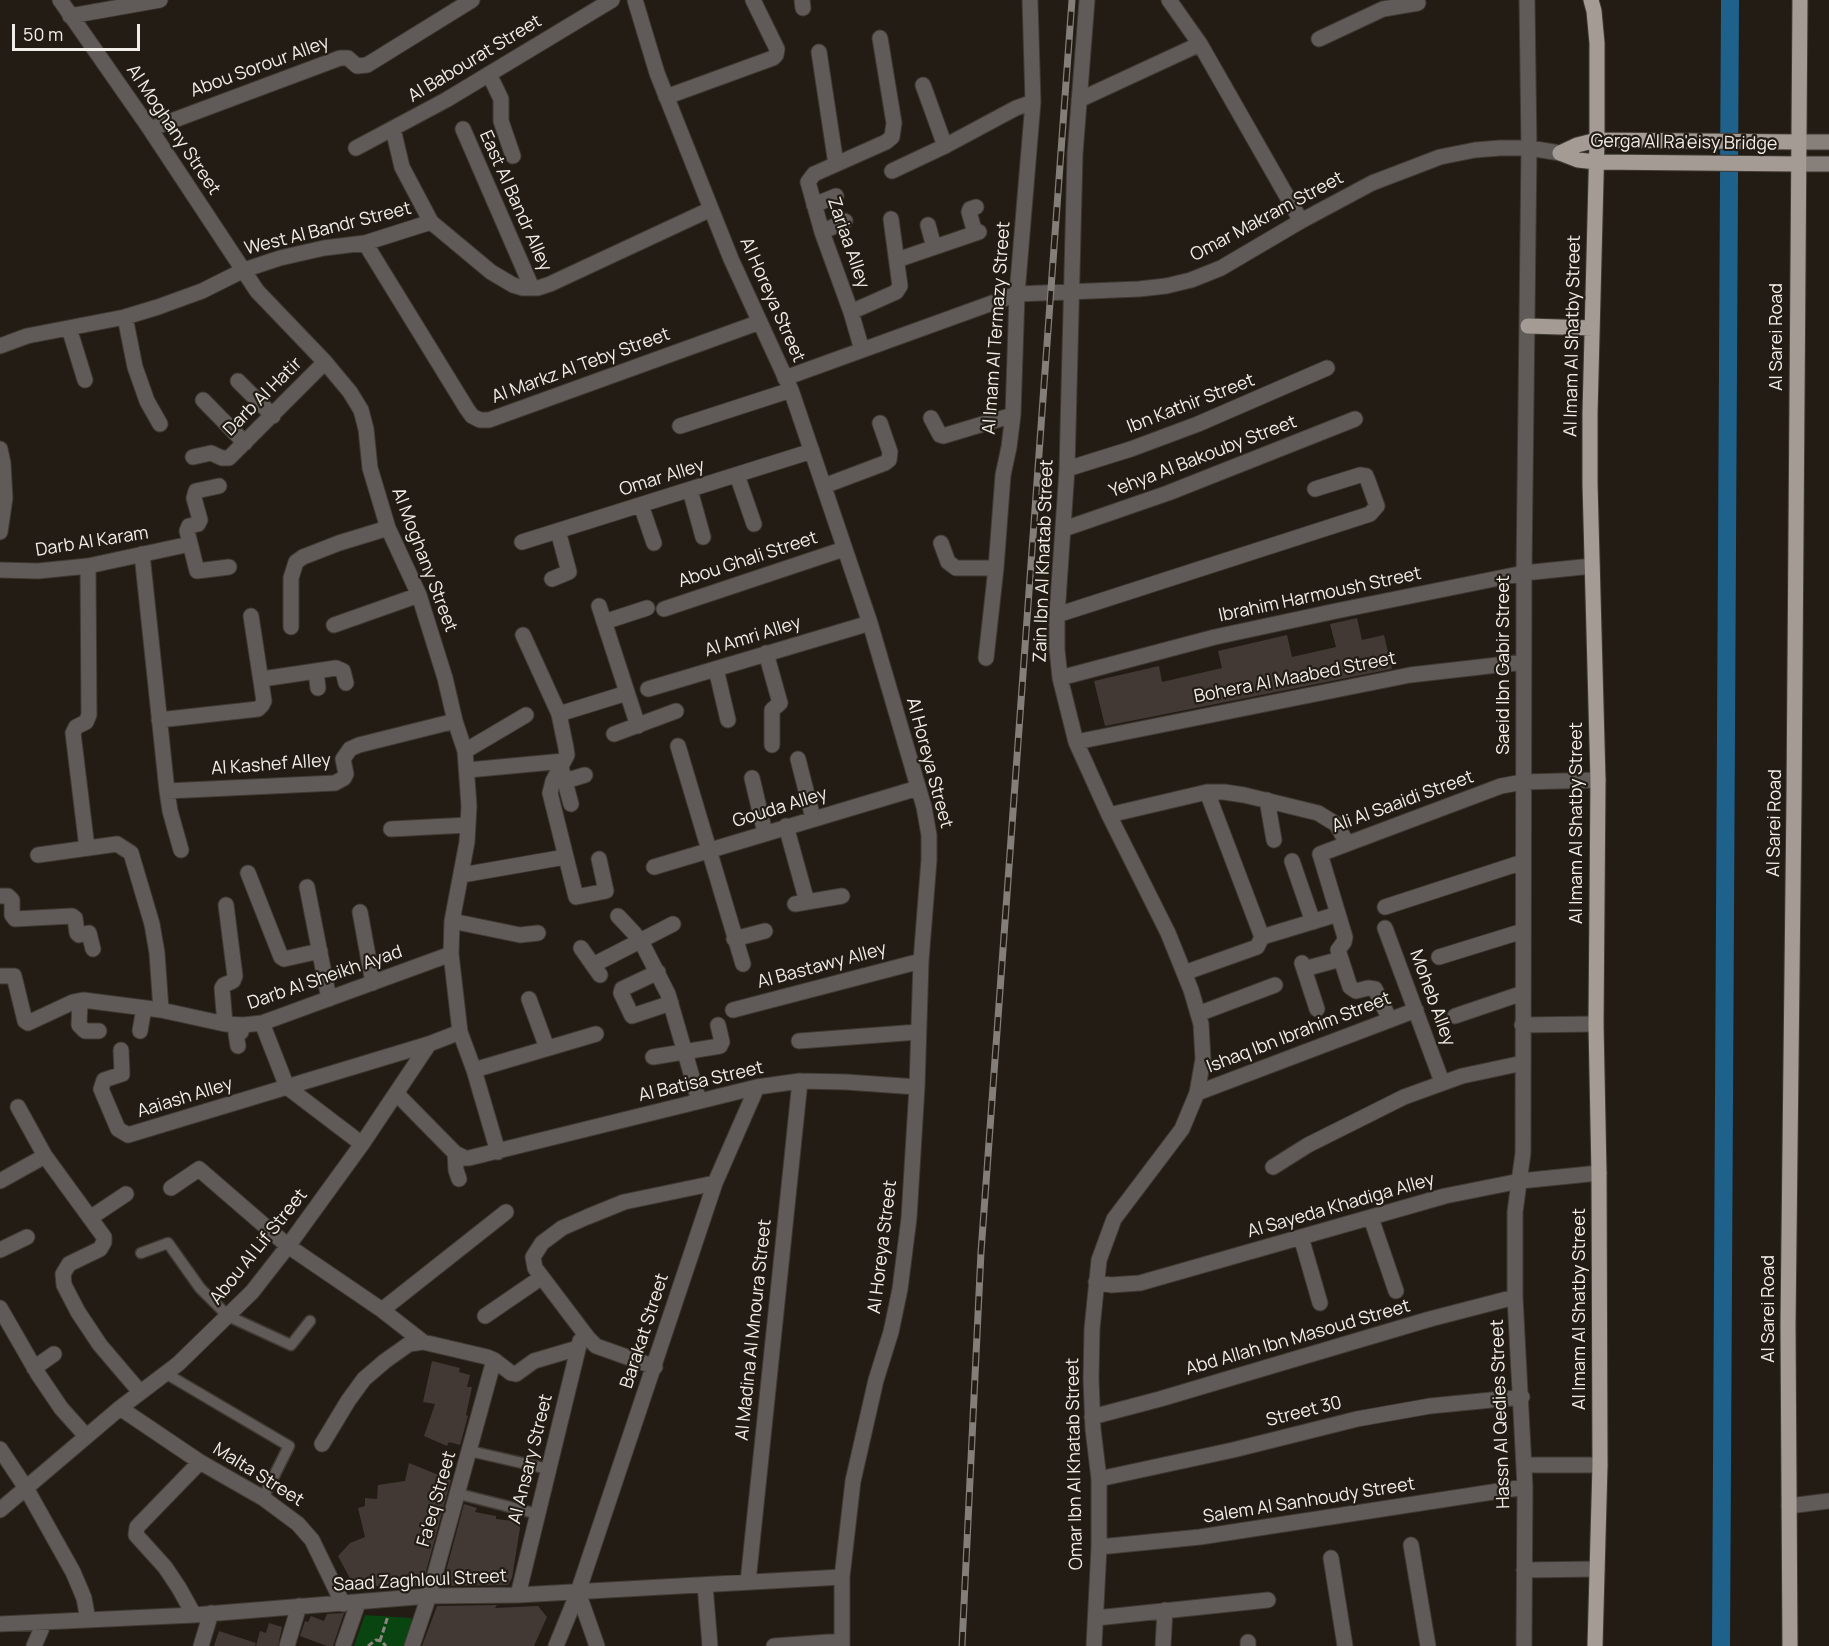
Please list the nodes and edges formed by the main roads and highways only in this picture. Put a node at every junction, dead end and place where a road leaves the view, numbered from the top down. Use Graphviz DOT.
graph roads {
  1 [pos="1591,0"];
  2 [pos="1800,0"];
  3 [pos="1597,141"];
  4 [pos="1798,142"];
  5 [pos="1829,142"];
  6 [pos="1596,162"];
  7 [pos="1798,164"];
  8 [pos="1829,164"];
  9 [pos="1528,326"];
  10 [pos="1592,328"];
  11 [pos="1595,1646"];
  12 [pos="1790,1646"];
  1 -- 3 [label="main road, Al Imam Al Shatby Street"];
  2 -- 4 [label="main road, Al Sarei Road"];
  3 -- 4 [label="main road, Gerga Al Ra'eisy Bridge"];
  3 -- 6 [label="main road, Al Imam Al Shatby Street"];
  3 -- 6 [label="main road, Gerga Al Ra'eisy Bridge"];
  4 -- 5 [label="main road"];
  4 -- 7 [label="main road, Al Sarei Road"];
  6 -- 7 [label="main road, Gerga Al Ra'eisy Bridge"];
  6 -- 10 [label="main road, Al Imam Al Shatby Street"];
  7 -- 8 [label="main road"];
  7 -- 12 [label="main road, Al Sarei Road"];
  9 -- 10 [label="main road"];
  10 -- 11 [label="main road, Al Imam Al Shatby Street"];
}
